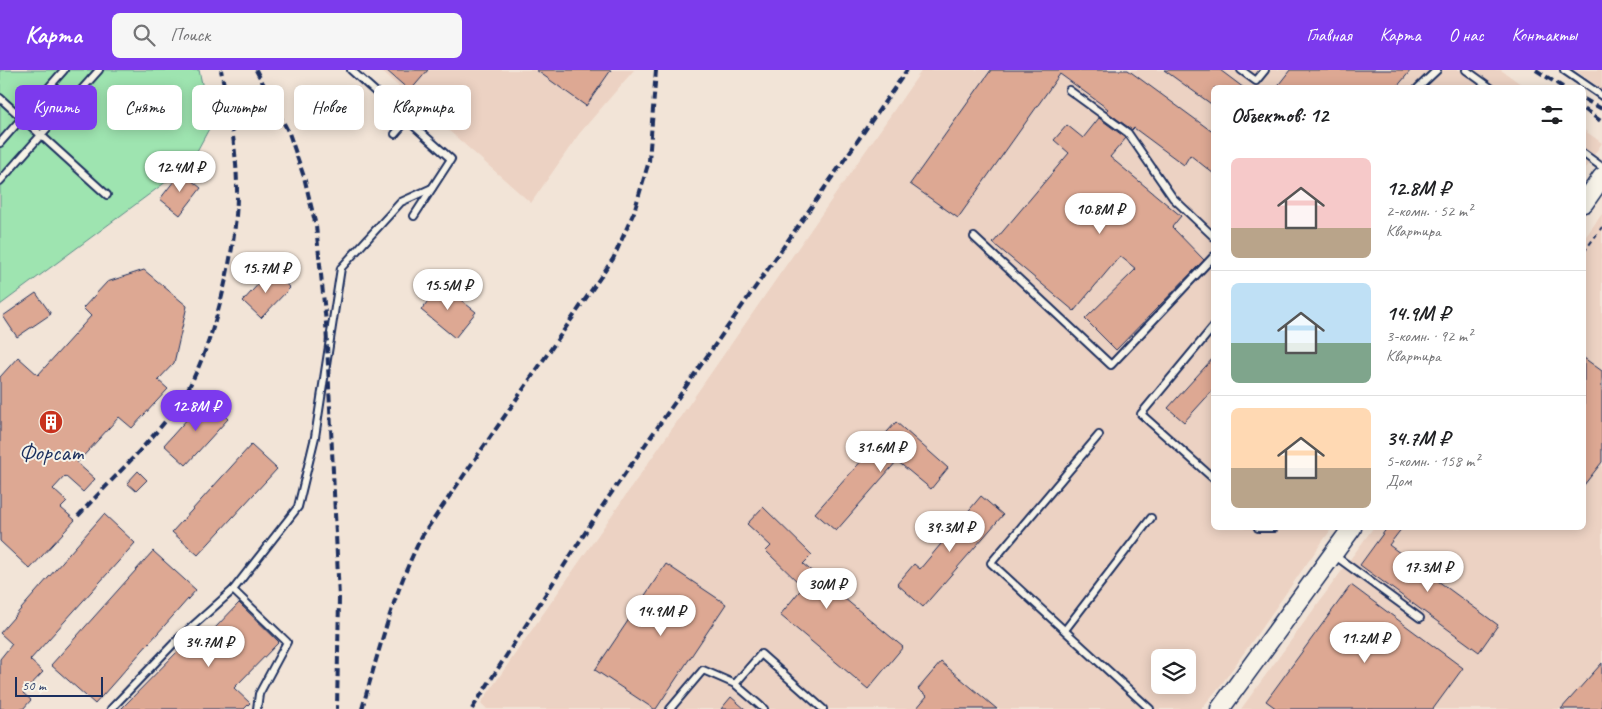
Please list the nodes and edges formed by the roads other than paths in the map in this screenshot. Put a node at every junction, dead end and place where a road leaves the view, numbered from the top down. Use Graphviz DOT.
graph roads {
  1 [pos="64,70"];
  2 [pos="99,70"];
  3 [pos="351,70"];
  4 [pos="1241,70"];
  5 [pos="1265,70"];
  6 [pos="1437,70"];
  7 [pos="1466,70"];
  8 [pos="1564,70"];
  9 [pos="51,85"];
  10 [pos="1421,85"];
  11 [pos="1487,85"];
  12 [pos="1586,85"];
  13 [pos="1586,85"];
  14 [pos="1069,90"];
  15 [pos="374,91"];
  16 [pos="1602,96"];
  17 [pos="0,98"];
  18 [pos="15,111"];
  19 [pos="15,125"];
  20 [pos="37,130"];
  21 [pos="398,130"];
  22 [pos="418,130"];
  23 [pos="41,134"];
  24 [pos="395,134"];
  25 [pos="0,143"];
  26 [pos="1586,155"];
  27 [pos="1602,167"];
  28 [pos="1602,177"];
  29 [pos="0,181"];
  30 [pos="432,188"];
  31 [pos="107,195"];
  32 [pos="1586,200"];
  33 [pos="414,216"];
  34 [pos="1211,234"];
  35 [pos="974,237"];
  36 [pos="1211,259"];
  37 [pos="1211,330"];
  38 [pos="1098,435"];
  39 [pos="1211,476"];
  40 [pos="1151,518"];
  41 [pos="1351,530"];
  42 [pos="1333,554"];
  43 [pos="233,590"];
  44 [pos="1420,618"];
  45 [pos="1065,630"];
  46 [pos="735,684"];
  47 [pos="111,709"];
  48 [pos="257,709"];
  49 [pos="670,709"];
  50 [pos="764,709"];
  51 [pos="823,709"];
  52 [pos="1150,709"];
  53 [pos="1220,709"];
  1 -- 9 [label="lane"];
  2 -- 23 [label="lane"];
  3 -- 15 [label="lane"];
  4 -- 5 [label="lane"];
  6 -- 10 [label="lane"];
  7 -- 11 [label="lane"];
  8 -- 12 [label="lane"];
  13 -- 16 [label="lane"];
  14 -- 34 [label="lane"];
  17 -- 18 [label="lane"];
  19 -- 25 [label="lane"];
  20 -- 23 [label="lane"];
  21 -- 24 [label="lane"];
  22 -- 30 [label="lane"];
  23 -- 29 [label="lane"];
  23 -- 31 [label="lane"];
  26 -- 27 [label="lane"];
  28 -- 32 [label="main road"];
  30 -- 33 [label="lane"];
  30 -- 43 [label="lane"];
  35 -- 36 [label="lane"];
  37 -- 39 [label="lane"];
  38 -- 45 [label="lane"];
  40 -- 45 [label="lane"];
  41 -- 42 [label="main road"];
  42 -- 44 [label="lane"];
  42 -- 53 [label="main road"];
  43 -- 47 [label="lane"];
  43 -- 48 [label="lane"];
  45 -- 52 [label="lane"];
  46 -- 49 [label="lane"];
  46 -- 50 [label="lane"];
  46 -- 51 [label="lane"];
}
